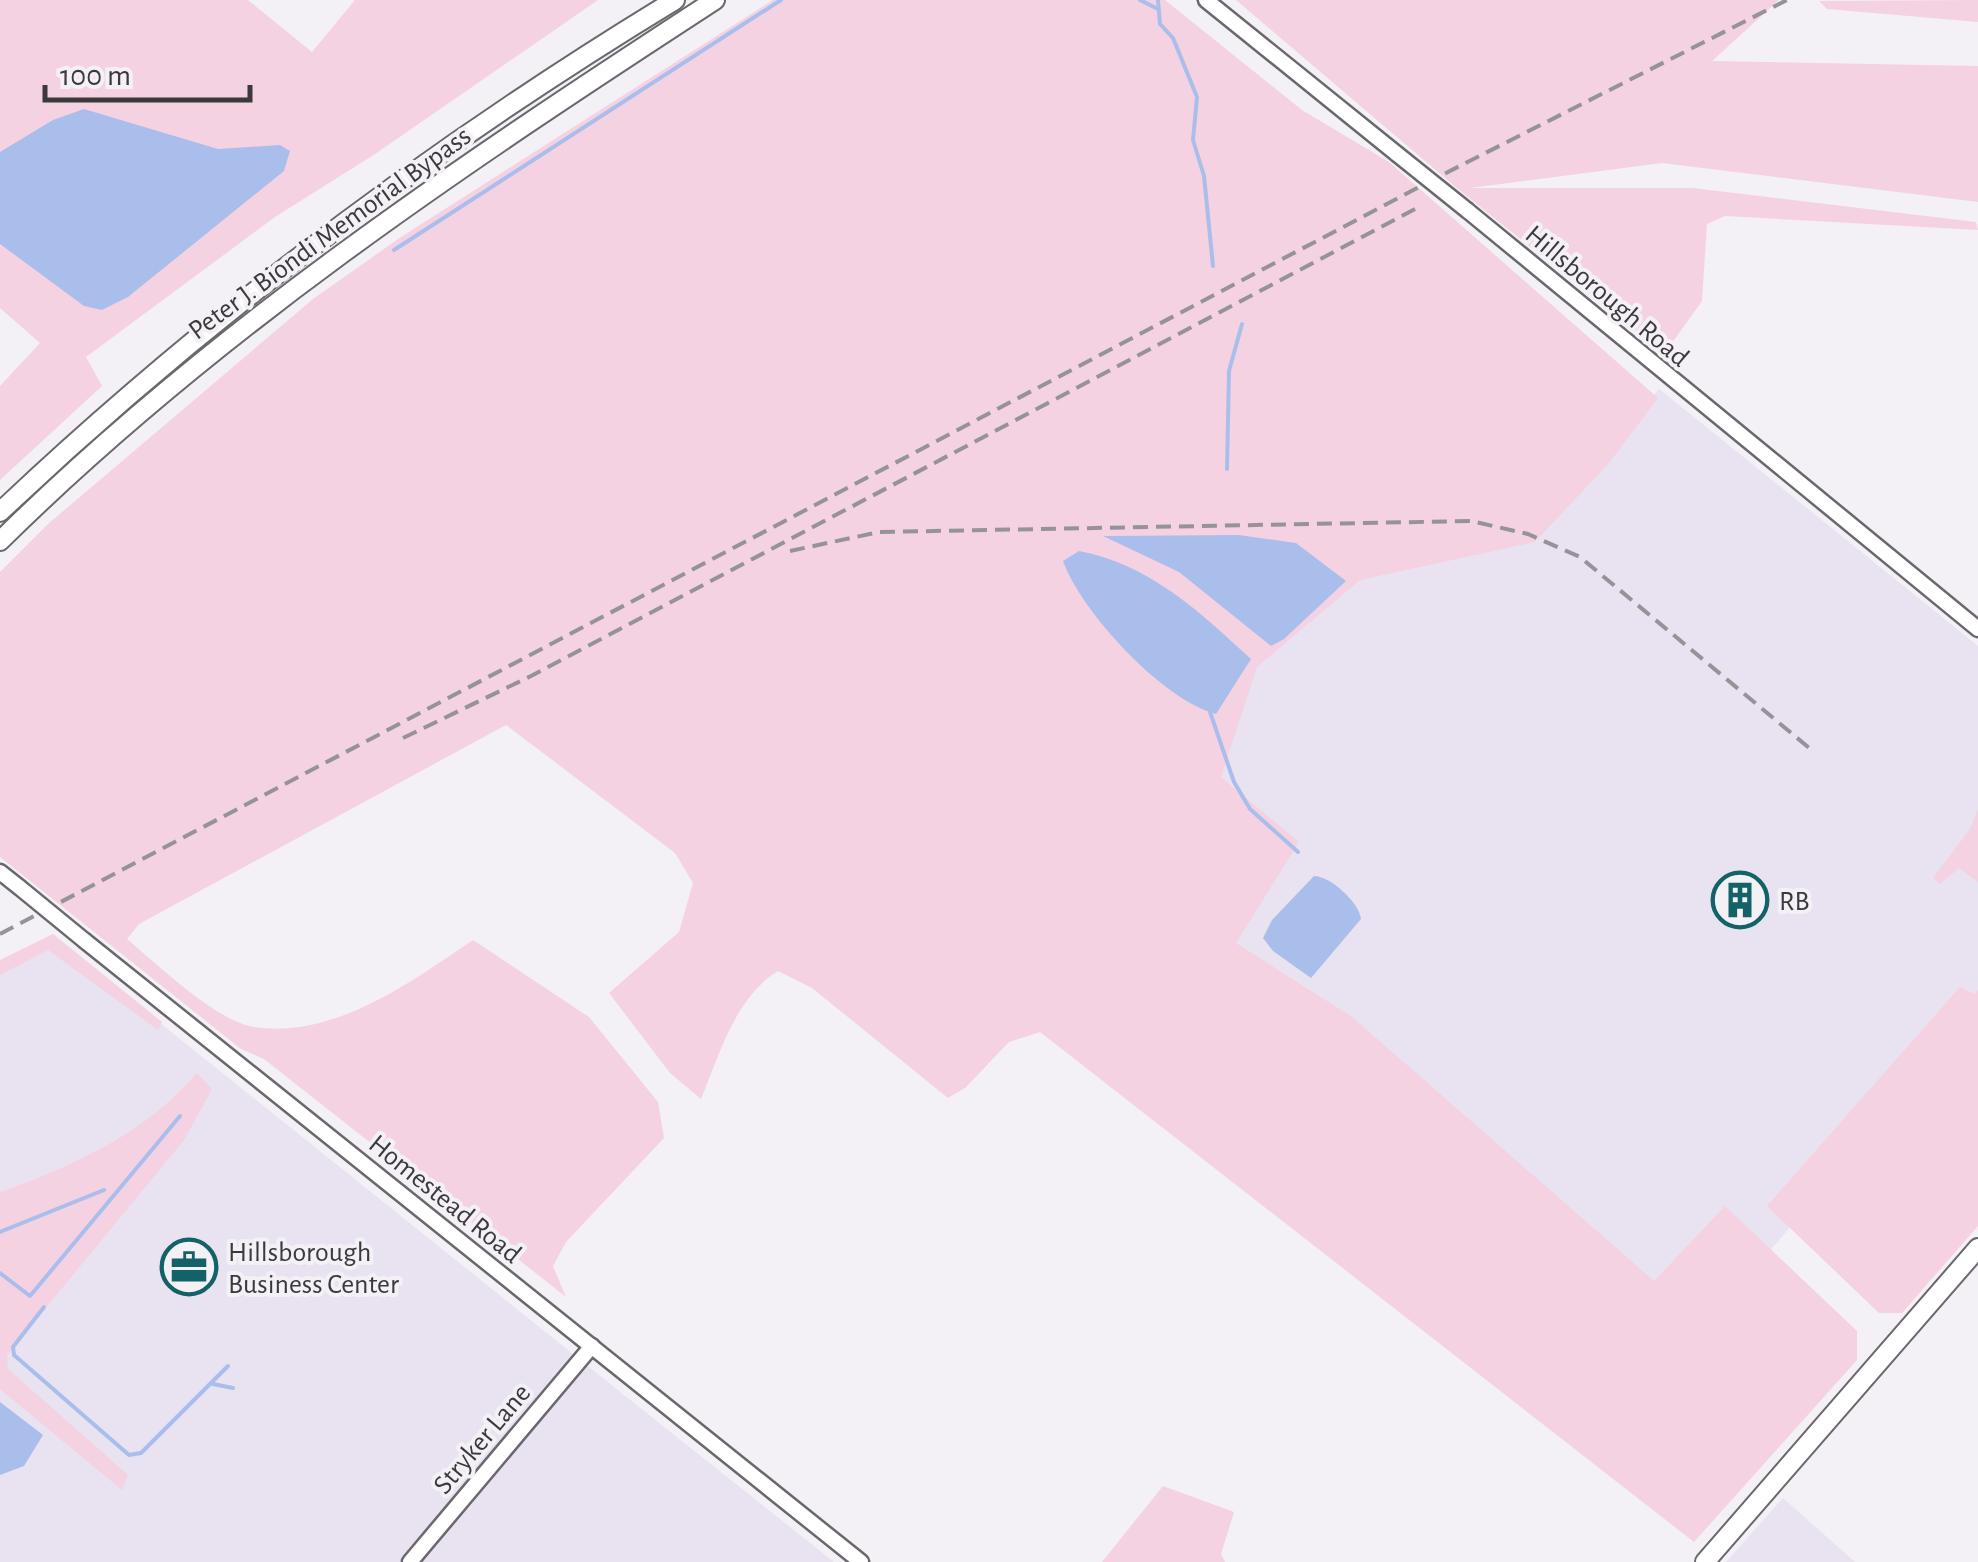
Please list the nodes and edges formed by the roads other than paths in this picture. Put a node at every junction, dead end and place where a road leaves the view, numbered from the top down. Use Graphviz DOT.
graph roads {
  1 [pos="675,0"];
  2 [pos="715,0"];
  3 [pos="1206,0"];
  4 [pos="0,512"];
  5 [pos="0,540"];
  6 [pos="1978,629"];
  7 [pos="0,872"];
  8 [pos="1978,1248"];
  9 [pos="592,1346"];
  10 [pos="410,1562"];
  11 [pos="862,1562"];
  12 [pos="1704,1562"];
  1 -- 4 [label="main road, Peter J. Biondi Memorial Bypass"];
  2 -- 5 [label="main road, Peter J. Biondi Memorial Bypass"];
  3 -- 6 [label="street, Hillsborough Road, bridge"];
  7 -- 9 [label="street, Homestead Road, bridge"];
  8 -- 12 [label="main road"];
  9 -- 10 [label="street, Stryker Lane"];
  9 -- 11 [label="street, Homestead Road"];
}
